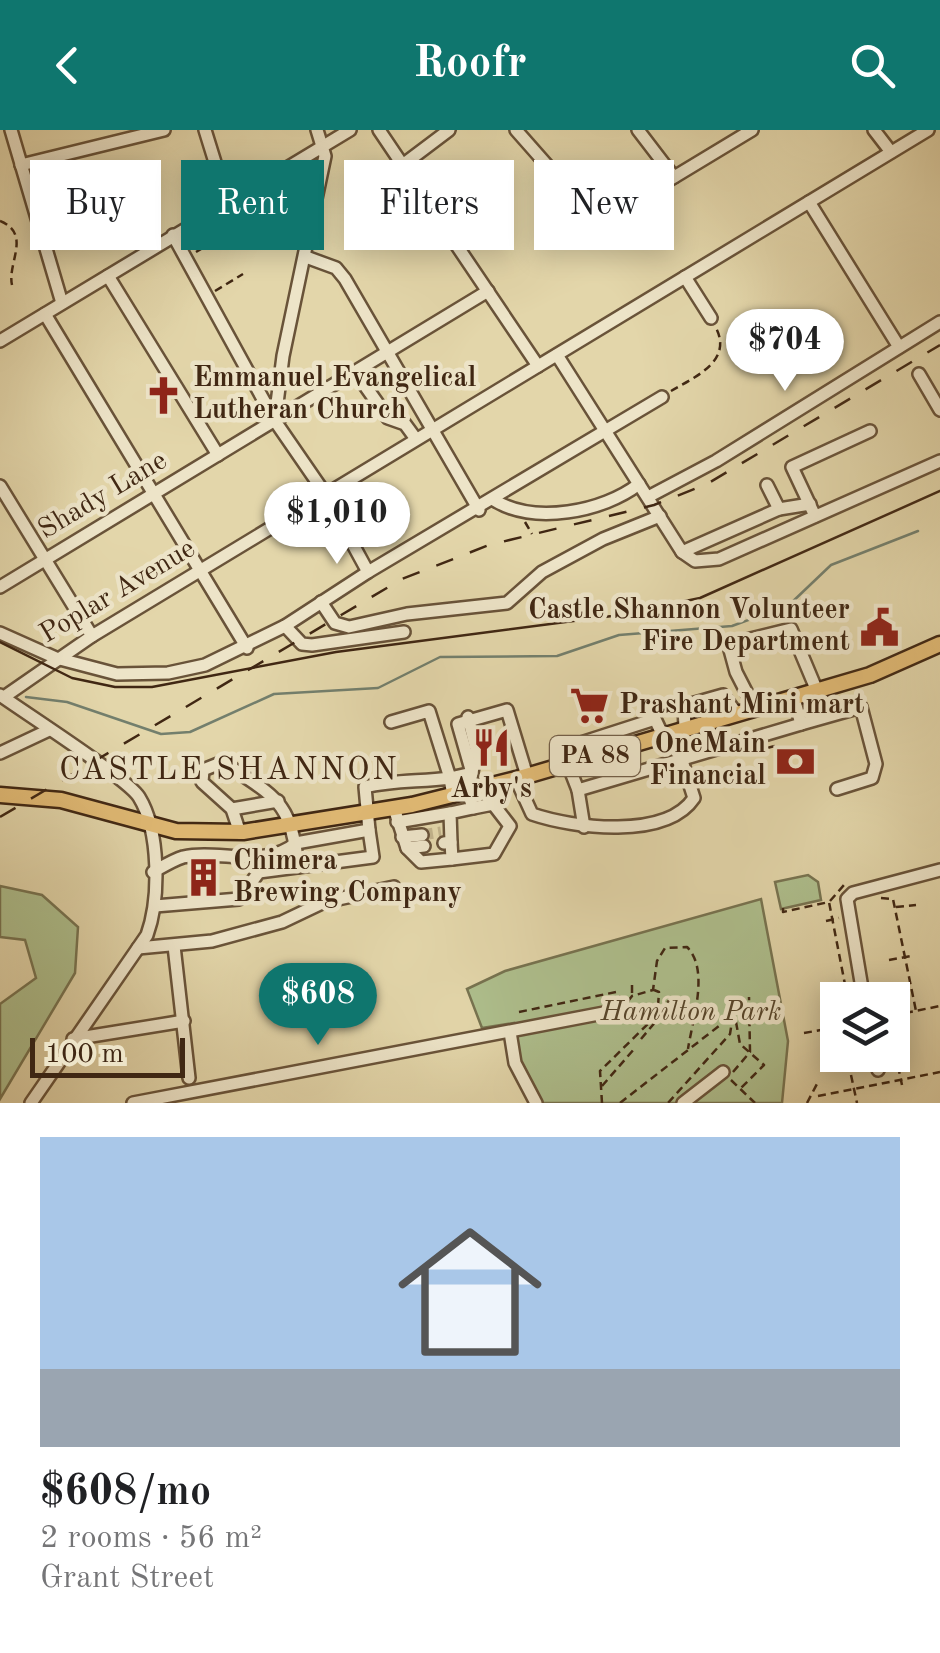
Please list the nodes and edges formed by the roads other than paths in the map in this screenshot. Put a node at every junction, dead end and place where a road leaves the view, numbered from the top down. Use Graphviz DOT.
graph roads {
  1 [pos="11,130"];
  2 [pos="164,130"];
  3 [pos="205,130"];
  4 [pos="317,130"];
  5 [pos="350,130"];
  6 [pos="379,130"];
  7 [pos="449,130"];
  8 [pos="516,130"];
  9 [pos="638,130"];
  10 [pos="752,130"];
  11 [pos="874,130"];
  12 [pos="928,130"];
  13 [pos="324,146"];
  14 [pos="891,152"];
  15 [pos="214,160"];
  16 [pos="299,160"];
  17 [pos="401,160"];
  18 [pos="409,160"];
  19 [pos="542,160"];
  20 [pos="661,160"];
  21 [pos="21,165"];
  22 [pos="674,177"];
  23 [pos="809,202"];
  24 [pos="181,230"];
  25 [pos="173,235"];
  26 [pos="461,250"];
  27 [pos="306,257"];
  28 [pos="108,276"];
  29 [pos="685,277"];
  30 [pos="488,291"];
  31 [pos="62,303"];
  32 [pos="45,314"];
  33 [pos="711,318"];
  34 [pos="940,322"];
  35 [pos="0,341"];
  36 [pos="899,347"];
  37 [pos="388,353"];
  38 [pos="557,354"];
  39 [pos="538,366"];
  40 [pos="356,372"];
  41 [pos="919,374"];
  42 [pos="662,398"];
  43 [pos="940,410"];
  44 [pos="275,421"];
  45 [pos="429,430"];
  46 [pos="604,430"];
  47 [pos="870,431"];
  48 [pos="416,438"];
  49 [pos="218,455"];
  50 [pos="940,461"];
  51 [pos="639,484"];
  52 [pos="767,485"];
  53 [pos="0,486"];
  54 [pos="155,494"];
  55 [pos="326,495"];
  56 [pos="648,497"];
  57 [pos="494,500"];
  58 [pos="779,508"];
  59 [pos="478,510"];
  60 [pos="813,510"];
  61 [pos="660,516"];
  62 [pos="682,552"];
  63 [pos="44,561"];
  64 [pos="202,571"];
  65 [pos="368,572"];
  66 [pos="0,587"];
  67 [pos="321,602"];
  68 [pos="285,626"];
  69 [pos="0,632"];
  70 [pos="404,632"];
  71 [pos="92,636"];
  72 [pos="940,644"];
  73 [pos="248,648"];
  74 [pos="56,658"];
  75 [pos="817,691"];
  76 [pos="2,696"];
  77 [pos="794,698"];
  78 [pos="755,709"];
  79 [pos="737,714"];
  80 [pos="390,722"];
  81 [pos="802,724"];
  82 [pos="624,729"];
  83 [pos="49,730"];
  84 [pos="674,733"];
  85 [pos="630,746"];
  86 [pos="0,752"];
  87 [pos="682,760"];
  88 [pos="567,764"];
  89 [pos="472,772"];
  90 [pos="450,778"];
  91 [pos="521,778"];
  92 [pos="407,783"];
  93 [pos="836,789"];
  94 [pos="578,790"];
  95 [pos="460,794"];
  96 [pos="0,795"];
  97 [pos="278,801"];
  98 [pos="412,805"];
  99 [pos="473,808"];
  100 [pos="232,809"];
  101 [pos="370,812"];
  102 [pos="450,813"];
  103 [pos="396,815"];
  104 [pos="294,824"];
  105 [pos="150,826"];
  106 [pos="584,827"];
  107 [pos="369,830"];
  108 [pos="240,832"];
  109 [pos="423,841"];
  110 [pos="296,843"];
  111 [pos="405,843"];
  112 [pos="255,856"];
  113 [pos="452,859"];
  114 [pos="298,867"];
  115 [pos="940,870"];
  116 [pos="153,872"];
  117 [pos="259,872"];
  118 [pos="394,887"];
  119 [pos="155,906"];
  120 [pos="174,946"];
  121 [pos="138,948"];
  122 [pos="861,982"];
  123 [pos="609,1012"];
  124 [pos="184,1021"];
  125 [pos="510,1032"];
  126 [pos="73,1039"];
  127 [pos="722,1072"];
  128 [pos="189,1078"];
  129 [pos="31,1103"];
  130 [pos="132,1103"];
  131 [pos="536,1103"];
  132 [pos="682,1103"];
  1 -- 21 [label="street"];
  2 -- 21 [label="street"];
  3 -- 15 [label="street"];
  4 -- 13 [label="street"];
  5 -- 13 [label="street"];
  6 -- 17 [label="street"];
  7 -- 18 [label="street"];
  8 -- 19 [label="street"];
  9 -- 20 [label="street"];
  10 -- 22 [label="street"];
  11 -- 14 [label="street"];
  12 -- 14 [label="street, Poplar Avenue"];
  13 -- 16 [label="street"];
  13 -- 27 [label="street"];
  14 -- 23 [label="street, Poplar Avenue"];
  21 -- 31 [label="street"];
  23 -- 29 [label="street, Poplar Avenue"];
  23 -- 36 [label="street"];
  24 -- 25 [label="street"];
  25 -- 28 [label="street"];
  25 -- 44 [label="street"];
  26 -- 30 [label="street"];
  27 -- 37 [label="street"];
  27 -- 44 [label="street"];
  28 -- 31 [label="street"];
  28 -- 49 [label="street"];
  29 -- 33 [label="street"];
  29 -- 38 [label="street, Poplar Avenue"];
  30 -- 37 [label="street, Shady Lane"];
  30 -- 39 [label="street"];
  31 -- 32 [label="street"];
  32 -- 35 [label="street"];
  32 -- 54 [label="street"];
  34 -- 36 [label="street"];
  36 -- 56 [label="street"];
  37 -- 40 [label="street, Shady Lane"];
  37 -- 45 [label="street"];
  38 -- 39 [label="street, Poplar Avenue"];
  38 -- 46 [label="street"];
  39 -- 45 [label="street, Poplar Avenue"];
  40 -- 44 [label="street, Shady Lane"];
  40 -- 48 [label="street"];
  41 -- 43 [label="street"];
  42 -- 46 [label="street"];
  44 -- 49 [label="street, Shady Lane"];
  44 -- 55 [label="street"];
  45 -- 48 [label="street, Poplar Avenue"];
  45 -- 59 [label="street"];
  46 -- 51 [label="street"];
  46 -- 57 [label="street"];
  47 -- 60 [label="street"];
  48 -- 55 [label="street, Poplar Avenue"];
  49 -- 54 [label="street, Shady Lane"];
  50 -- 60 [label="street"];
  51 -- 56 [label="street"];
  51 -- 57 [label="street"];
  52 -- 58 [label="street"];
  53 -- 63 [label="street"];
  54 -- 63 [label="street, Shady Lane"];
  54 -- 64 [label="street"];
  55 -- 64 [label="street, Poplar Avenue"];
  55 -- 65 [label="street"];
  56 -- 61 [label="street"];
  57 -- 59 [label="street"];
  58 -- 60 [label="street"];
  58 -- 62 [label="street"];
  59 -- 65 [label="street"];
  60 -- 62 [label="street"];
  61 -- 62 [label="street"];
  61 -- 67 [label="street"];
  63 -- 66 [label="street, Shady Lane"];
  63 -- 71 [label="street"];
  64 -- 71 [label="street, Poplar Avenue"];
  64 -- 73 [label="street"];
  65 -- 67 [label="street"];
  67 -- 68 [label="street"];
  68 -- 70 [label="street"];
  68 -- 73 [label="street"];
  69 -- 74 [label="street"];
  71 -- 74 [label="street, Poplar Avenue"];
  72 -- 75 [label="main road, PA 88"];
  73 -- 74 [label="street"];
  74 -- 76 [label="street, Poplar Avenue"];
  75 -- 77 [label="main road, PA 88"];
  75 -- 78 [label="street"];
  76 -- 83 [label="street"];
  77 -- 78 [label="main road, PA 88"];
  77 -- 81 [label="street"];
  78 -- 79 [label="main road, PA 88"];
  79 -- 84 [label="main road, PA 88"];
  79 -- 84 [label="street"];
  80 -- 90 [label="street"];
  81 -- 87 [label="street"];
  81 -- 93 [label="street"];
  82 -- 84 [label="street"];
  82 -- 85 [label="street"];
  82 -- 88 [label="street"];
  83 -- 86 [label="street"];
  83 -- 105 [label="street"];
  84 -- 85 [label="main road, PA 88"];
  84 -- 87 [label="street"];
  85 -- 88 [label="main road, PA 88"];
  87 -- 94 [label="street"];
  87 -- 106 [label="street"];
  88 -- 91 [label="main road, PA 88"];
  88 -- 94 [label="street"];
  89 -- 90 [label="street"];
  89 -- 91 [label="street"];
  89 -- 95 [label="street"];
  90 -- 92 [label="street"];
  90 -- 95 [label="street"];
  91 -- 95 [label="main road, PA 88"];
  91 -- 106 [label="street"];
  92 -- 98 [label="street"];
  92 -- 101 [label="street"];
  94 -- 106 [label="street"];
  95 -- 98 [label="main road, PA 88"];
  95 -- 99 [label="street"];
  96 -- 105 [label="main road, PA 88"];
  97 -- 100 [label="street"];
  97 -- 100 [label="street"];
  97 -- 104 [label="street"];
  98 -- 103 [label="main road, PA 88"];
  99 -- 102 [label="street"];
  99 -- 113 [label="street"];
  100 -- 108 [label="street"];
  101 -- 103 [label="main road, PA 88"];
  101 -- 104 [label="main road, PA 88"];
  101 -- 107 [label="street"];
  102 -- 103 [label="street"];
  102 -- 113 [label="street"];
  103 -- 111 [label="street"];
  104 -- 108 [label="main road, PA 88"];
  104 -- 110 [label="street"];
  105 -- 108 [label="main road, PA 88"];
  105 -- 116 [label="street"];
  107 -- 110 [label="street"];
  107 -- 114 [label="street"];
  109 -- 111 [label="street"];
  110 -- 112 [label="street"];
  110 -- 114 [label="street"];
  111 -- 113 [label="street"];
  112 -- 116 [label="street"];
  112 -- 117 [label="street"];
  114 -- 117 [label="street"];
  115 -- 122 [label="street"];
  116 -- 119 [label="street"];
  117 -- 119 [label="street"];
  118 -- 120 [label="street"];
  119 -- 121 [label="street"];
  120 -- 121 [label="street"];
  120 -- 124 [label="street"];
  121 -- 126 [label="street"];
  123 -- 125 [label="street"];
  124 -- 126 [label="street"];
  124 -- 128 [label="street"];
  125 -- 130 [label="street"];
  125 -- 131 [label="street"];
  126 -- 129 [label="street"];
  127 -- 132 [label="street"];
}
